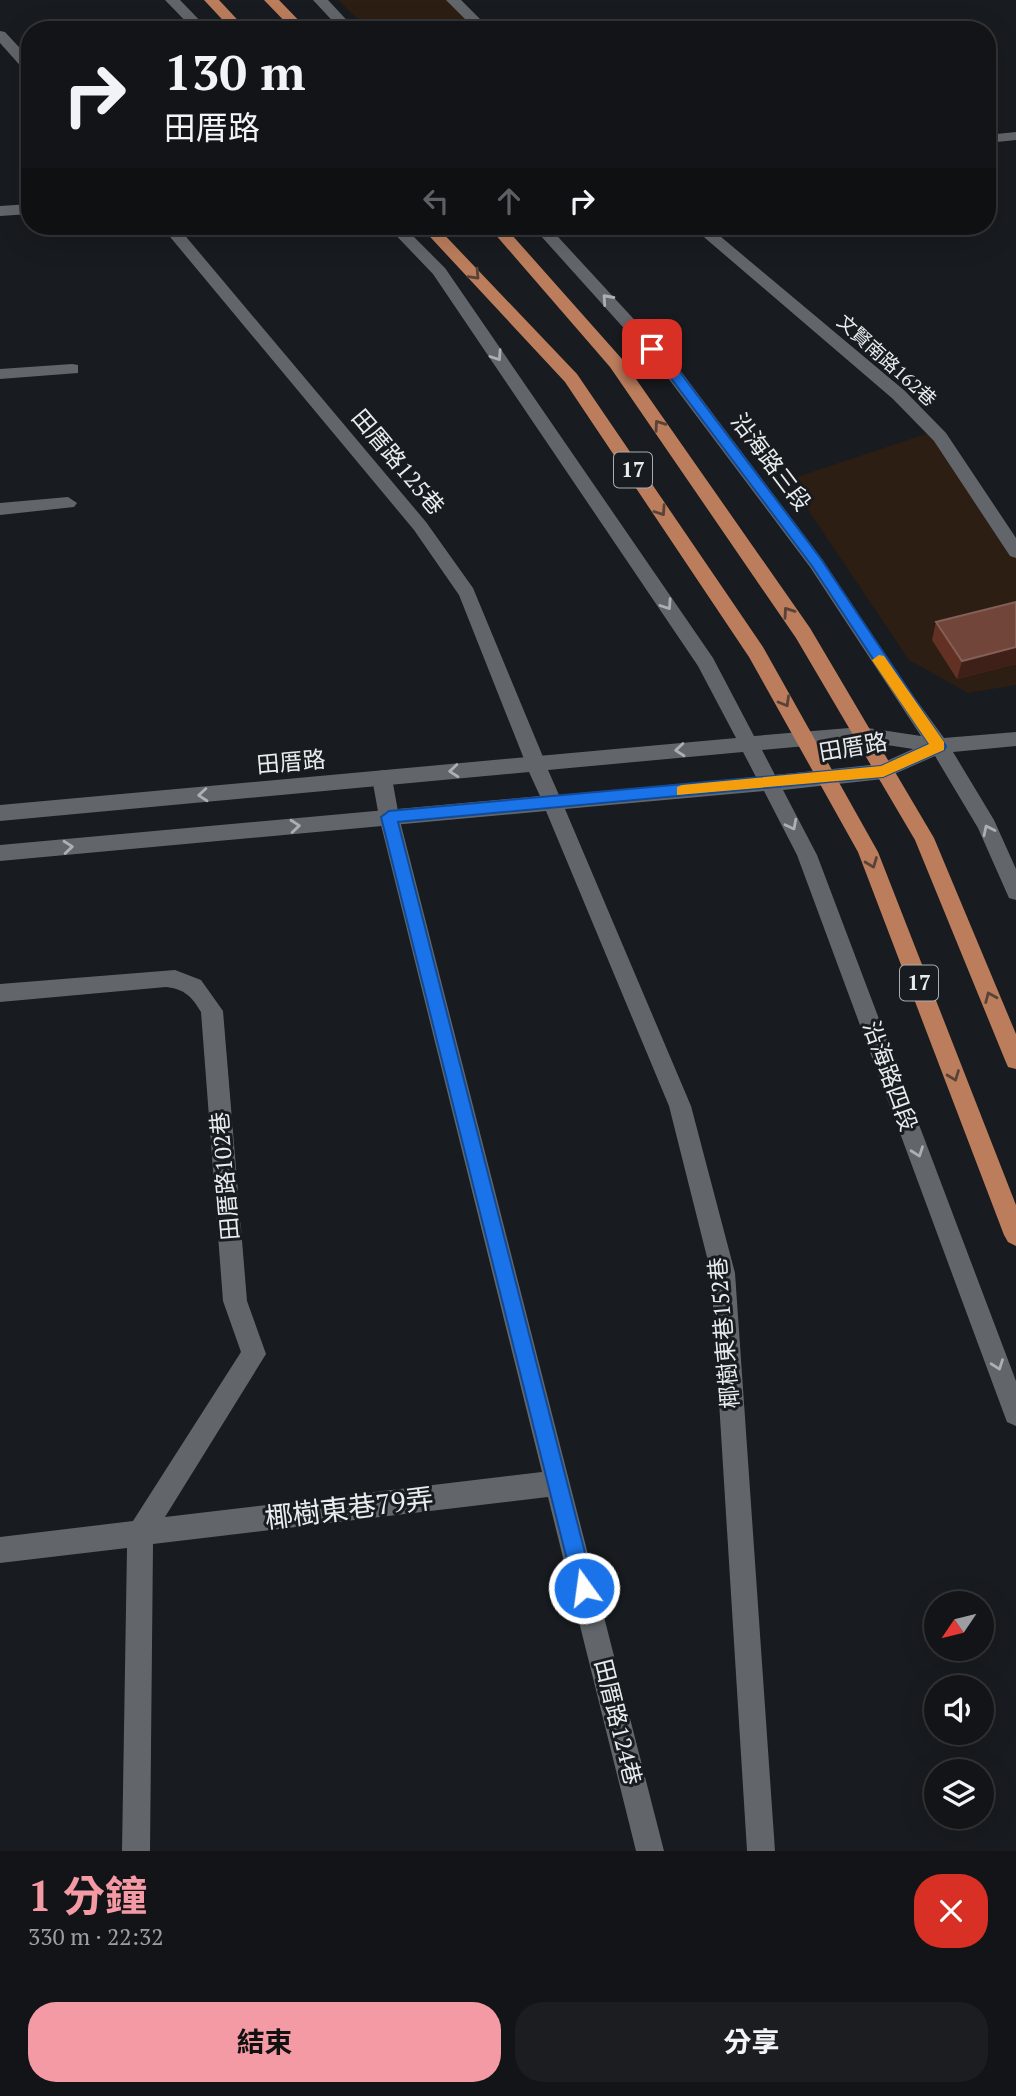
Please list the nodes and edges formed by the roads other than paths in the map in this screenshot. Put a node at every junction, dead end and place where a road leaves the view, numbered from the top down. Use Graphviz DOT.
graph roads {
  1 [pos="172,0"];
  2 [pos="211,0"];
  3 [pos="271,0"];
  4 [pos="320,0"];
  5 [pos="453,0"];
  6 [pos="193,21"];
  7 [pos="231,21"];
  8 [pos="292,21"];
  9 [pos="340,21"];
  10 [pos="475,21"];
  11 [pos="0,35"];
  12 [pos="21,58"];
  13 [pos="1016,136"];
  14 [pos="996,138"];
  15 [pos="21,210"];
  16 [pos="0,211"];
  17 [pos="177,235"];
  18 [pos="404,235"];
  19 [pos="436,235"];
  20 [pos="504,235"];
  21 [pos="548,235"];
  22 [pos="710,235"];
  23 [pos="72,369"];
  24 [pos="0,374"];
  25 [pos="68,503"];
  26 [pos="0,509"];
  27 [pos="1016,552"];
  28 [pos="861,734"];
  29 [pos="806,738"];
  30 [pos="1016,739"];
  31 [pos="748,744"];
  32 [pos="939,746"];
  33 [pos="536,764"];
  34 [pos="883,771"];
  35 [pos="382,778"];
  36 [pos="827,778"];
  37 [pos="771,783"];
  38 [pos="552,803"];
  39 [pos="0,813"];
  40 [pos="389,817"];
  41 [pos="0,853"];
  42 [pos="1016,892"];
  43 [pos="0,993"];
  44 [pos="1016,1060"];
  45 [pos="1016,1235"];
  46 [pos="1016,1414"];
  47 [pos="558,1483"];
  48 [pos="140,1533"];
  49 [pos="0,1550"];
  50 [pos="136,1851"];
  51 [pos="650,1851"];
  52 [pos="761,1851"];
  1 -- 6 [label="street"];
  2 -- 7 [label="main road"];
  3 -- 8 [label="main road"];
  4 -- 9 [label="street"];
  5 -- 10 [label="street"];
  11 -- 12 [label="street"];
  13 -- 14 [label="street"];
  15 -- 16 [label="street"];
  17 -- 33 [label="street, 田厝路125巷"];
  18 -- 31 [label="street, one-way"];
  19 -- 29 [label="main road, 17, one-way"];
  28 -- 20 [label="main road, 17, one-way"];
  32 -- 21 [label="street, 沿海路三段, one-way"];
  22 -- 27 [label="street, 文賢南路162巷"];
  23 -- 24 [label="street"];
  25 -- 26 [label="street"];
  28 -- 29 [label="street, 田厝路"];
  28 -- 32 [label="street, 田厝路"];
  28 -- 34 [label="main road, 17"];
  29 -- 31 [label="street, 田厝路"];
  29 -- 36 [label="main road, 17"];
  30 -- 32 [label="street"];
  31 -- 33 [label="street, 田厝路, one-way"];
  31 -- 37 [label="street, 沿海路四段"];
  32 -- 34 [label="street, 田厝路"];
  42 -- 32 [label="street, one-way"];
  33 -- 35 [label="street, 田厝路, one-way"];
  33 -- 38 [label="street, 椰樹東巷152巷"];
  34 -- 36 [label="street, 田厝路"];
  44 -- 34 [label="main road, 17, one-way"];
  35 -- 39 [label="street, 田厝路, one-way"];
  35 -- 40 [label="street, 田厝路124巷"];
  36 -- 37 [label="street, 田厝路"];
  36 -- 45 [label="main road, 17, one-way"];
  37 -- 38 [label="street, 田厝路"];
  37 -- 46 [label="street, 沿海路四段, one-way"];
  38 -- 40 [label="street, 田厝路"];
  38 -- 52 [label="street, 椰樹東巷152巷"];
  41 -- 40 [label="street, 田厝路, one-way"];
  40 -- 47 [label="street, 田厝路124巷"];
  43 -- 48 [label="street, 田厝路102巷"];
  47 -- 48 [label="street, 椰樹東巷79弄"];
  47 -- 51 [label="street, 田厝路124巷"];
  48 -- 49 [label="street, 椰樹東巷79弄"];
  48 -- 50 [label="street"];
}
